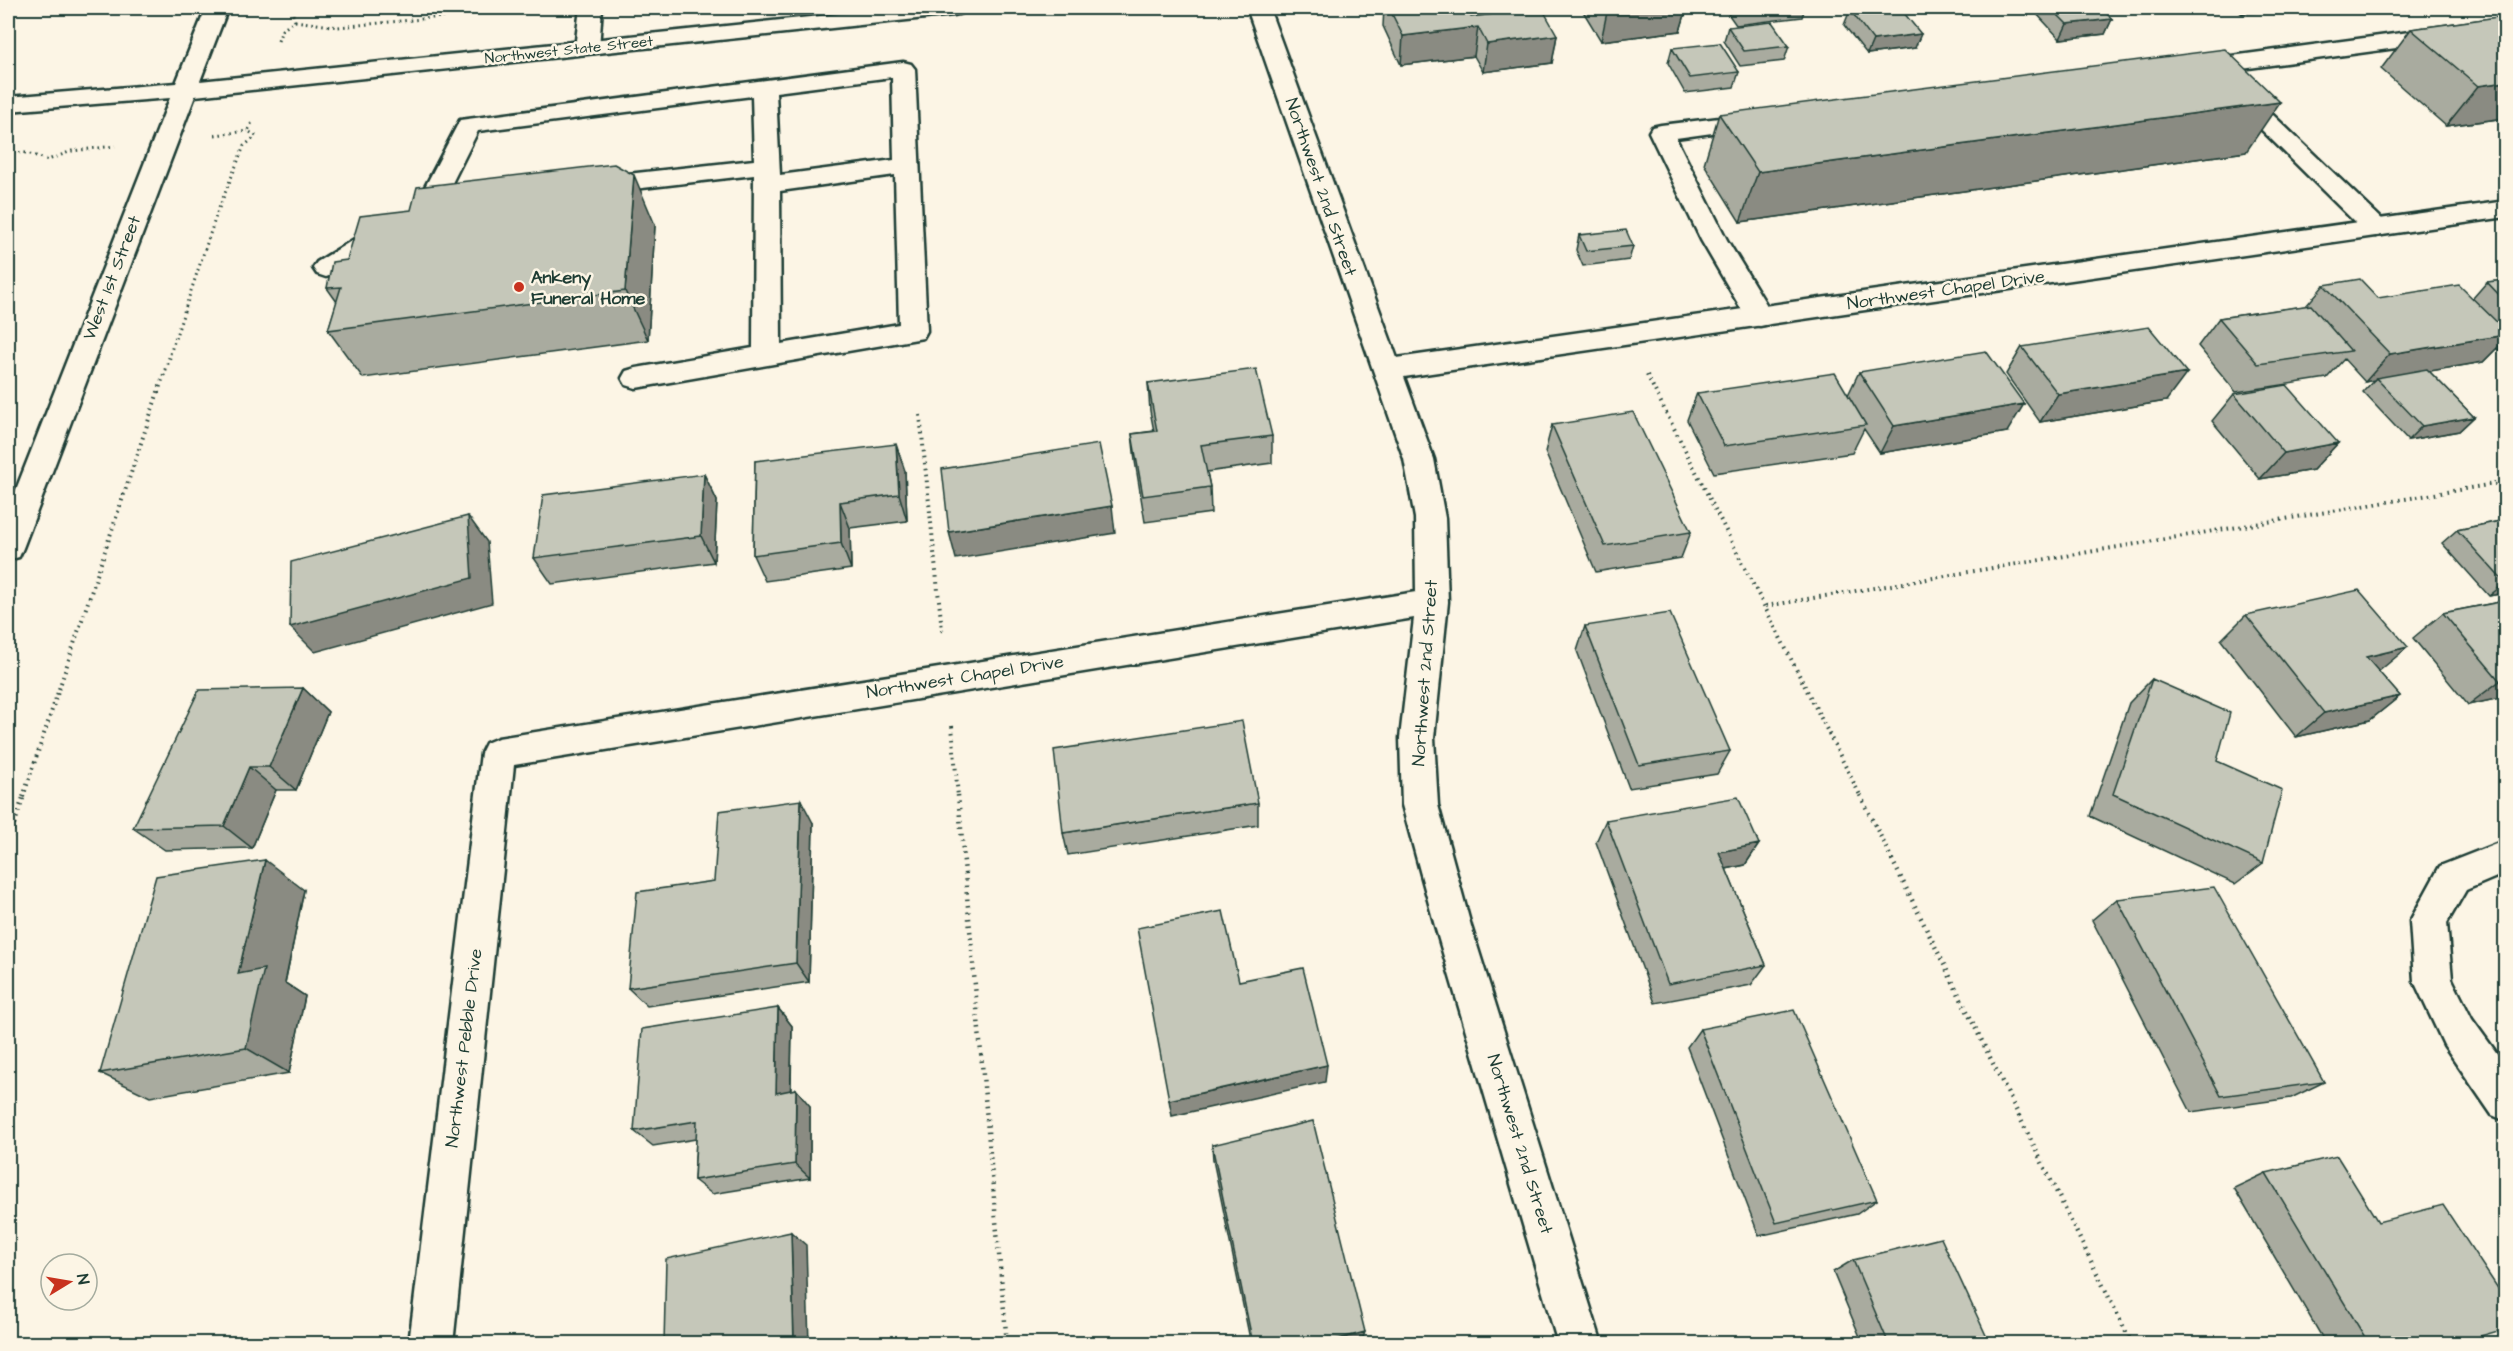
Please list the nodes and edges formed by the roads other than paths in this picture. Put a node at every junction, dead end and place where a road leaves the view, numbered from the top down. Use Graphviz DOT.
graph roads {
  1 [pos="217,8"];
  2 [pos="591,8"];
  3 [pos="954,8"];
  4 [pos="1258,8"];
  5 [pos="2505,26"];
  6 [pos="587,48"];
  7 [pos="764,87"];
  8 [pos="185,91"];
  9 [pos="8,104"];
  10 [pos="1789,117"];
  11 [pos="907,166"];
  12 [pos="767,175"];
  13 [pos="568,189"];
  14 [pos="474,200"];
  15 [pos="428,206"];
  16 [pos="2505,209"];
  17 [pos="2376,228"];
  18 [pos="326,268"];
  19 [pos="1760,317"];
  20 [pos="766,356"];
  21 [pos="1386,370"];
  22 [pos="636,378"];
  23 [pos="8,548"];
  24 [pos="1432,602"];
  25 [pos="498,753"];
  26 [pos="2505,856"];
  27 [pos="2505,1101"];
  28 [pos="431,1344"];
  29 [pos="1581,1344"];
  1 -- 8 [label="street, West 1st Street"];
  2 -- 6 [label="street"];
  3 -- 6 [label="street, Northwest State Street"];
  4 -- 21 [label="street, Northwest 2nd Street"];
  5 -- 17 [label="street"];
  6 -- 8 [label="street, Northwest State Street"];
  7 -- 11 [label="street"];
  7 -- 12 [label="street"];
  7 -- 15 [label="street"];
  8 -- 9 [label="street, Northwest State Street"];
  8 -- 23 [label="street, West 1st Street"];
  10 -- 19 [label="street"];
  11 -- 12 [label="street"];
  11 -- 20 [label="street"];
  12 -- 13 [label="street"];
  12 -- 20 [label="street"];
  14 -- 15 [label="street"];
  15 -- 18 [label="street"];
  16 -- 17 [label="street, Northwest Chapel Drive"];
  17 -- 19 [label="street, Northwest Chapel Drive"];
  19 -- 21 [label="street, Northwest Chapel Drive"];
  20 -- 22 [label="street"];
  21 -- 24 [label="street, Northwest 2nd Street"];
  24 -- 25 [label="street, Northwest Chapel Drive"];
  24 -- 29 [label="street, Northwest 2nd Street"];
  25 -- 28 [label="street, Northwest Pebble Drive"];
  26 -- 27 [label="street"];
}
